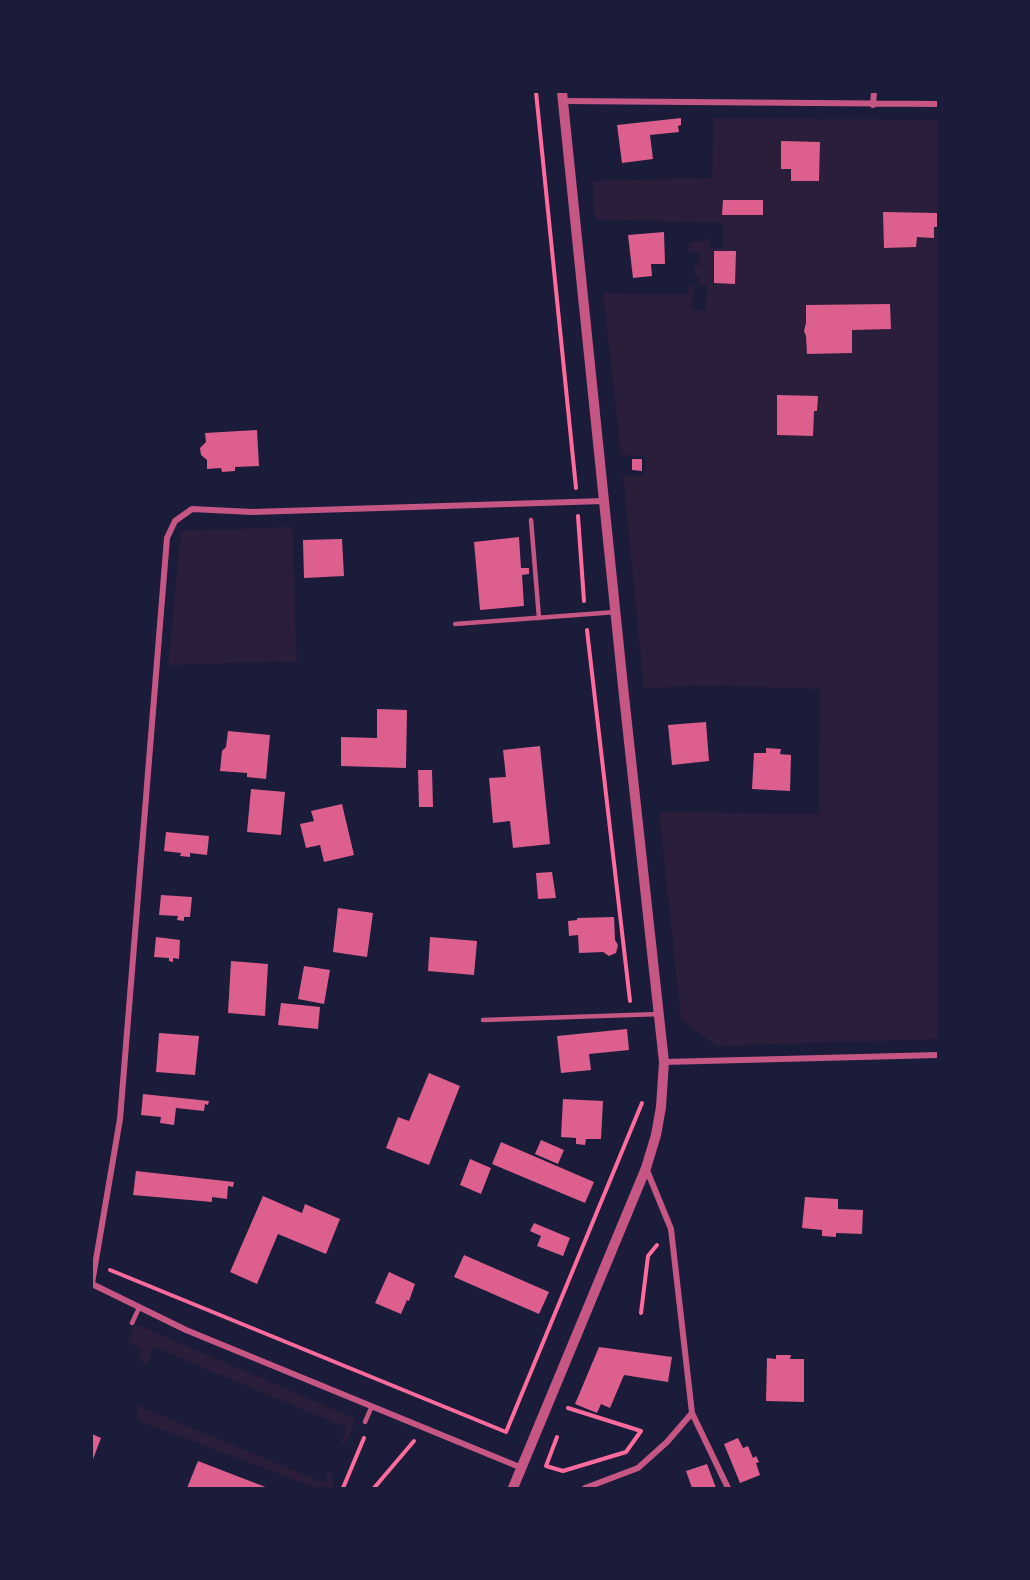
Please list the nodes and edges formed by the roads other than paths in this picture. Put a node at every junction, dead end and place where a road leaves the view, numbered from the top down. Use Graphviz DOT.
graph roads {
  1 [pos="874,92"];
  2 [pos="563,96"];
  3 [pos="939,104"];
  4 [pos="873,105"];
  5 [pos="604,501"];
  6 [pos="531,520"];
  7 [pos="616,612"];
  8 [pos="539,618"];
  9 [pos="454,624"];
  10 [pos="660,1014"];
  11 [pos="483,1020"];
  12 [pos="939,1055"];
  13 [pos="664,1062"];
  14 [pos="646,1168"];
  15 [pos="92,1284"];
  16 [pos="138,1308"];
  17 [pos="132,1323"];
  18 [pos="372,1406"];
  19 [pos="692,1413"];
  20 [pos="365,1422"];
  21 [pos="522,1468"];
  22 [pos="513,1488"];
  23 [pos="585,1488"];
  24 [pos="728,1488"];
  1 -- 4 [label="street"];
  2 -- 4 [label="street"];
  2 -- 5 [label="street"];
  3 -- 4 [label="street"];
  5 -- 7 [label="street"];
  5 -- 15 [label="street"];
  6 -- 8 [label="lane"];
  7 -- 8 [label="lane"];
  7 -- 10 [label="street"];
  8 -- 9 [label="lane"];
  10 -- 11 [label="lane"];
  10 -- 13 [label="street"];
  12 -- 13 [label="street"];
  13 -- 14 [label="street"];
  14 -- 19 [label="street"];
  14 -- 21 [label="street"];
  15 -- 16 [label="street"];
  16 -- 17 [label="lane"];
  16 -- 18 [label="street"];
  18 -- 20 [label="lane"];
  18 -- 21 [label="street"];
  19 -- 23 [label="street"];
  19 -- 24 [label="street"];
  21 -- 22 [label="street"];
}
